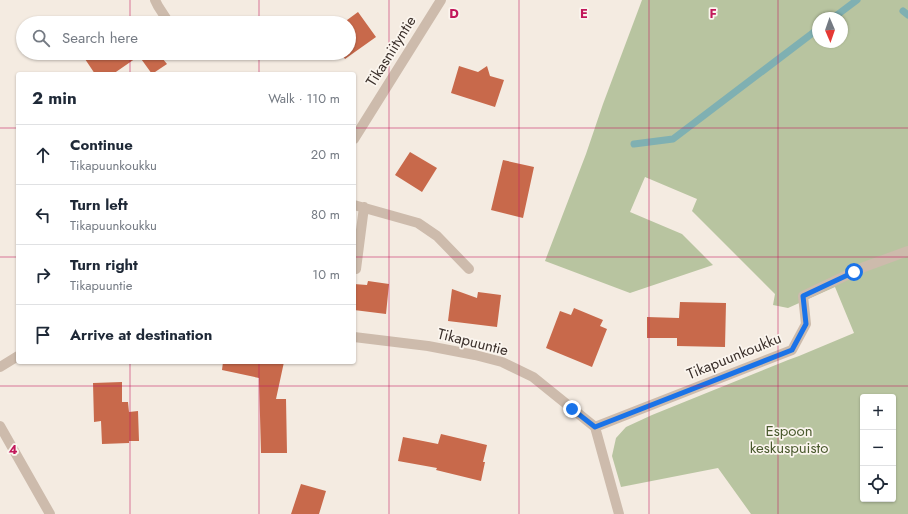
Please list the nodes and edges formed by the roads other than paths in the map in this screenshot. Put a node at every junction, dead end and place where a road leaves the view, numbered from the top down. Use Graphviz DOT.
graph roads {
  1 [pos="154,0"];
  2 [pos="441,0"];
  3 [pos="164,16"];
  4 [pos="356,136"];
  5 [pos="359,206"];
  6 [pos="908,251"];
  7 [pos="469,268"];
  8 [pos="356,269"];
  9 [pos="356,337"];
  10 [pos="16,357"];
  11 [pos="0,367"];
  12 [pos="0,426"];
  13 [pos="595,427"];
  14 [pos="50,514"];
  15 [pos="619,514"];
  1 -- 3 [label="street"];
  2 -- 4 [label="street, Tikasniityntie"];
  5 -- 7 [label="street"];
  5 -- 8 [label="street"];
  6 -- 13 [label="street, Tikapuunkoukku"];
  9 -- 13 [label="street, Tikapuuntie"];
  10 -- 11 [label="street"];
  12 -- 14 [label="street"];
  13 -- 15 [label="street"];
}
